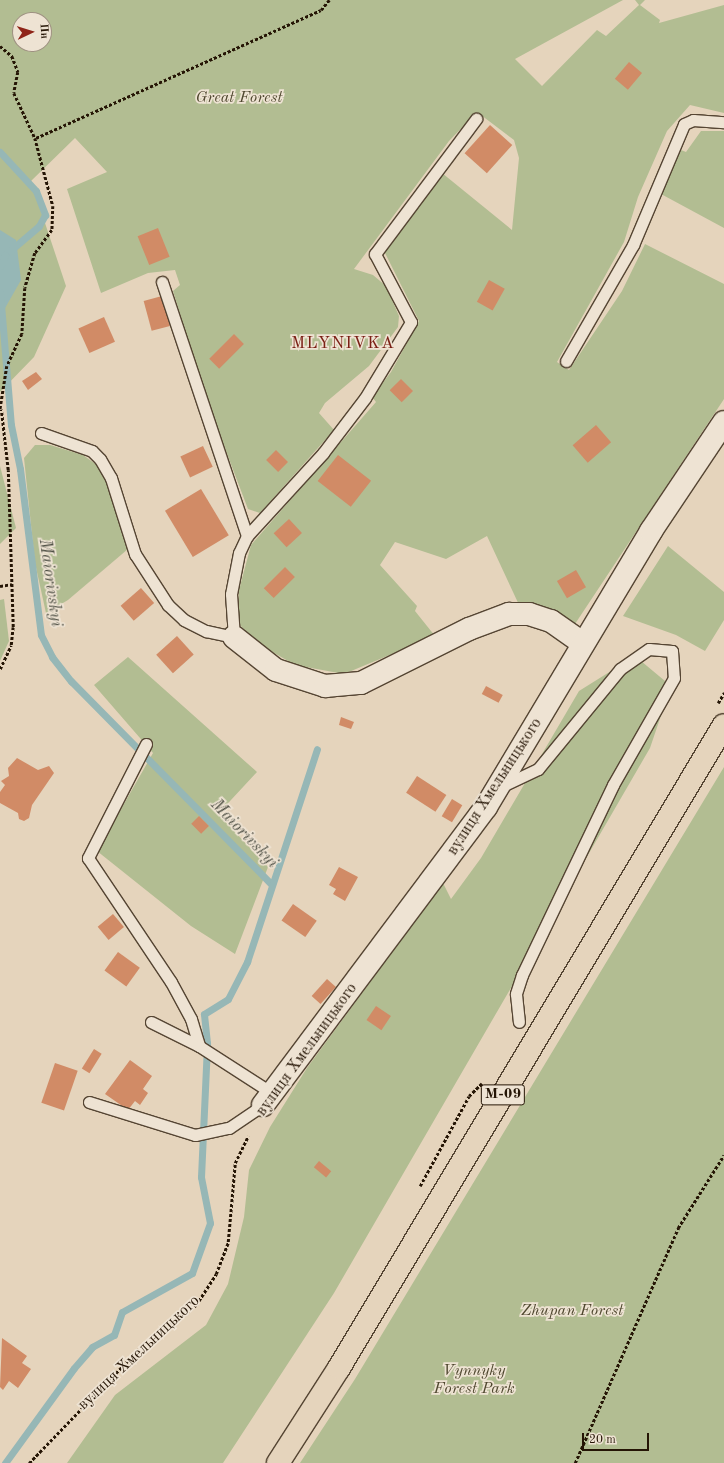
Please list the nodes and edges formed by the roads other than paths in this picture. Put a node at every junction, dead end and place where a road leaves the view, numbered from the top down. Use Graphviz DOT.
graph roads {
  1 [pos="476,119"];
  2 [pos="724,122"];
  3 [pos="162,282"];
  4 [pos="566,361"];
  5 [pos="724,422"];
  6 [pos="41,433"];
  7 [pos="247,536"];
  8 [pos="234,637"];
  9 [pos="583,642"];
  10 [pos="724,726"];
  11 [pos="144,748"];
  12 [pos="498,788"];
  13 [pos="151,1022"];
  14 [pos="519,1022"];
  15 [pos="203,1049"];
  16 [pos="267,1099"];
  17 [pos="89,1102"];
  18 [pos="278,1463"];
  1 -- 7 [label="lane"];
  2 -- 4 [label="lane"];
  3 -- 7 [label="lane"];
  5 -- 9 [label="street, вулиця Хмельницького"];
  6 -- 8 [label="lane"];
  7 -- 8 [label="lane"];
  8 -- 9 [label="street"];
  9 -- 12 [label="street, вулиця Хмельницького"];
  10 -- 18 [label="main road, М-09"];
  11 -- 15 [label="lane"];
  12 -- 14 [label="lane"];
  12 -- 16 [label="street, вулиця Хмельницького"];
  13 -- 15 [label="lane"];
  15 -- 16 [label="lane"];
  16 -- 17 [label="lane"];
}
